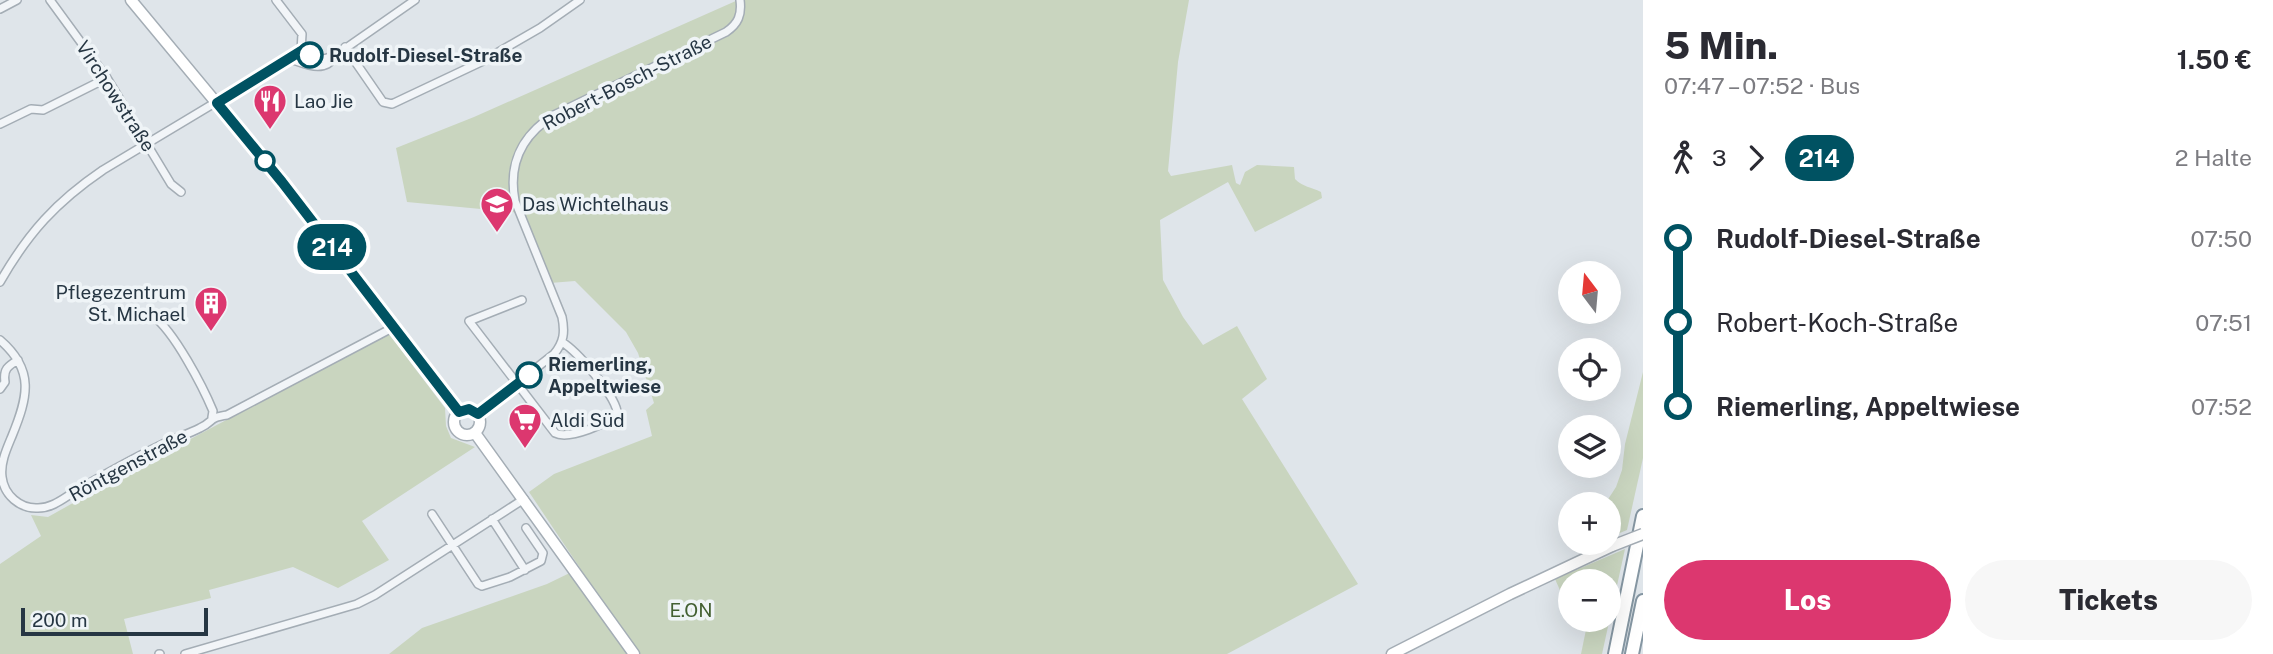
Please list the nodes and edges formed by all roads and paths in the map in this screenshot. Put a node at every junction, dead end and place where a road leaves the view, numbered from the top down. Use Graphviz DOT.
graph roads {
  1 [pos="17,0"];
  2 [pos="50,0"];
  3 [pos="131,0"];
  4 [pos="276,0"];
  5 [pos="415,0"];
  6 [pos="740,0"];
  7 [pos="575,1"];
  8 [pos="0,9"];
  9 [pos="345,47"];
  10 [pos="301,51"];
  11 [pos="336,55"];
  12 [pos="286,58"];
  13 [pos="107,78"];
  14 [pos="217,103"];
  15 [pos="0,124"];
  16 [pos="147,145"];
  17 [pos="181,192"];
  18 [pos="0,282"];
  19 [pos="523,300"];
  20 [pos="153,316"];
  21 [pos="394,327"];
  22 [pos="0,340"];
  23 [pos="562,342"];
  24 [pos="18,360"];
  25 [pos="517,384"];
  26 [pos="0,389"];
  27 [pos="459,412"];
  28 [pos="478,414"];
  29 [pos="212,417"];
  30 [pos="475,433"];
  31 [pos="524,499"];
  32 [pos="432,514"];
  33 [pos="1643,516"];
  34 [pos="492,519"];
  35 [pos="526,528"];
  36 [pos="1643,534"];
  37 [pos="452,544"];
  38 [pos="525,570"];
  39 [pos="1643,601"];
  40 [pos="185,654"];
  41 [pos="634,654"];
  42 [pos="1392,654"];
  43 [pos="1615,654"];
  44 [pos="1632,654"];
  1 -- 8 [label="street"];
  2 -- 13 [label="street, Virchowstraße"];
  3 -- 14 [label="main road"];
  4 -- 10 [label="street"];
  5 -- 9 [label="street"];
  6 -- 23 [label="street, Robert-Bosch-Straße"];
  7 -- 9 [label="street"];
  9 -- 11 [label="street"];
  10 -- 11 [label="street"];
  10 -- 12 [label="street"];
  11 -- 12 [label="street"];
  12 -- 14 [label="street"];
  13 -- 15 [label="street"];
  13 -- 16 [label="street, Virchowstraße"];
  14 -- 16 [label="street"];
  14 -- 21 [label="main road"];
  16 -- 17 [label="street, Virchowstraße"];
  16 -- 18 [label="street"];
  19 -- 25 [label="street"];
  20 -- 29 [label="street"];
  21 -- 27 [label="main road"];
  21 -- 29 [label="street, Röntgenstraße"];
  22 -- 24 [label="street, Röntgenstraße"];
  23 -- 25 [label="street"];
  23 -- 25 [label="street"];
  24 -- 26 [label="street"];
  24 -- 29 [label="street, Röntgenstraße"];
  25 -- 28 [label="street"];
  27 -- 28 [label="main road"];
  27 -- 30 [label="main road"];
  28 -- 30 [label="main road"];
  30 -- 31 [label="main road"];
  31 -- 34 [label="street"];
  31 -- 41 [label="main road"];
  32 -- 37 [label="street"];
  33 -- 43 [label="highway"];
  34 -- 37 [label="street"];
  34 -- 38 [label="street"];
  35 -- 38 [label="street"];
  36 -- 42 [label="main road, bridge"];
  37 -- 38 [label="street"];
  37 -- 40 [label="street"];
  39 -- 44 [label="highway"];
}
